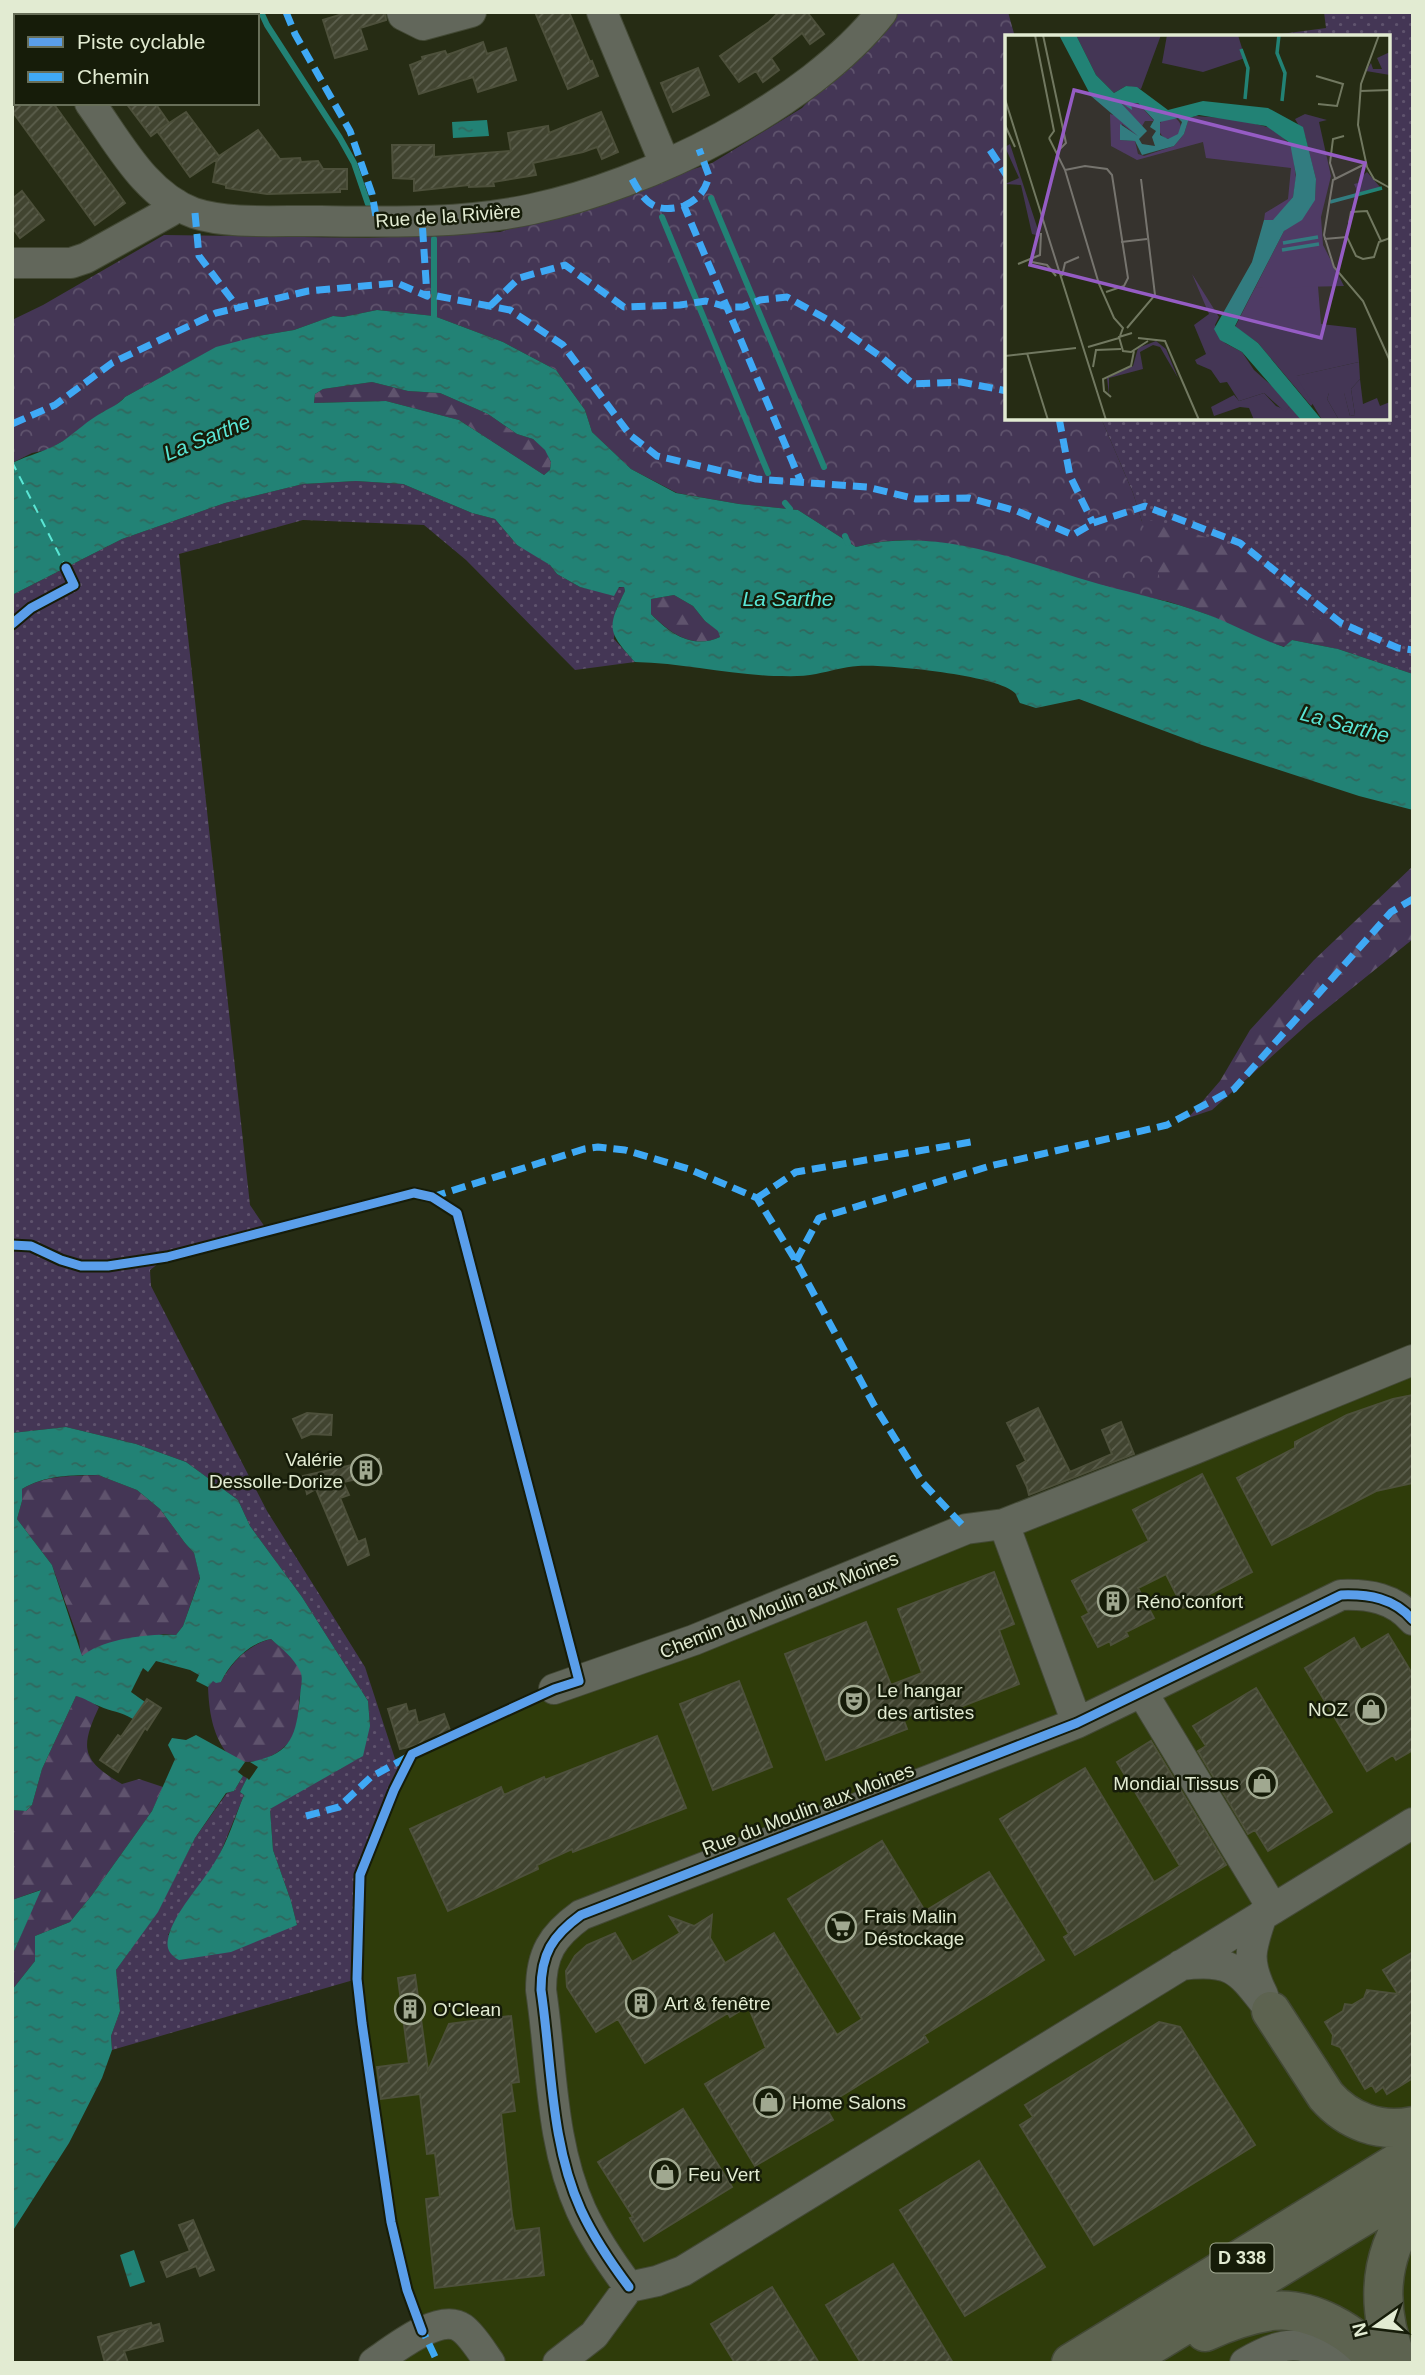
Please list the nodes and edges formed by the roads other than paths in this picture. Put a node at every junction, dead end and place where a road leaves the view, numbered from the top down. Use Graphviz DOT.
graph roads {
  1 [pos="402,12"];
  2 [pos="471,12"];
  3 [pos="603,12"];
  4 [pos="881,12"];
  5 [pos="91,105"];
  6 [pos="665,164"];
  7 [pos="176,204"];
  8 [pos="12,262"];
  9 [pos="1413,1360"];
  10 [pos="1004,1524"];
  11 [pos="1413,1620"];
  12 [pos="554,1689"];
  13 [pos="1142,1692"];
  14 [pos="1077,1723"];
  15 [pos="1413,1823"];
  16 [pos="1268,1912"];
  17 [pos="1181,1965"];
  18 [pos="1271,2011"];
  19 [pos="1413,2126"];
  20 [pos="1413,2153"];
  21 [pos="1413,2186"];
  22 [pos="1413,2208"];
  23 [pos="629,2287"];
  24 [pos="374,2363"];
  25 [pos="490,2363"];
  26 [pos="558,2363"];
  27 [pos="1071,2363"];
  28 [pos="1122,2363"];
  29 [pos="1148,2363"];
  30 [pos="1245,2363"];
  31 [pos="1338,2363"];
  32 [pos="1377,2363"];
  33 [pos="1398,2363"];
  1 -- 2 [label="street"];
  3 -- 6 [label="street"];
  4 -- 6 [label="street, Rue de la Rivière"];
  5 -- 7 [label="street, Rue de la Rivière"];
  6 -- 7 [label="street, Rue de la Rivière"];
  7 -- 8 [label="street"];
  9 -- 10 [label="street, Chemin du Moulin aux Moines"];
  10 -- 12 [label="street, Chemin du Moulin aux Moines"];
  10 -- 14 [label="street"];
  11 -- 13 [label="street, Rue du Moulin aux Moines"];
  13 -- 14 [label="street, Rue du Moulin aux Moines"];
  13 -- 16 [label="street"];
  14 -- 23 [label="street, Rue du Moulin aux Moines"];
  15 -- 16 [label="street"];
  16 -- 17 [label="street"];
  16 -- 18 [label="street"];
  17 -- 18 [label="street"];
  17 -- 23 [label="street"];
  18 -- 19 [label="highway"];
  20 -- 27 [label="highway, D 338"];
  21 -- 28 [label="highway, D 338"];
  22 -- 33 [label="highway"];
  23 -- 26 [label="street"];
  24 -- 25 [label="street"];
  29 -- 32 [label="highway"];
  30 -- 31 [label="street"];
}
